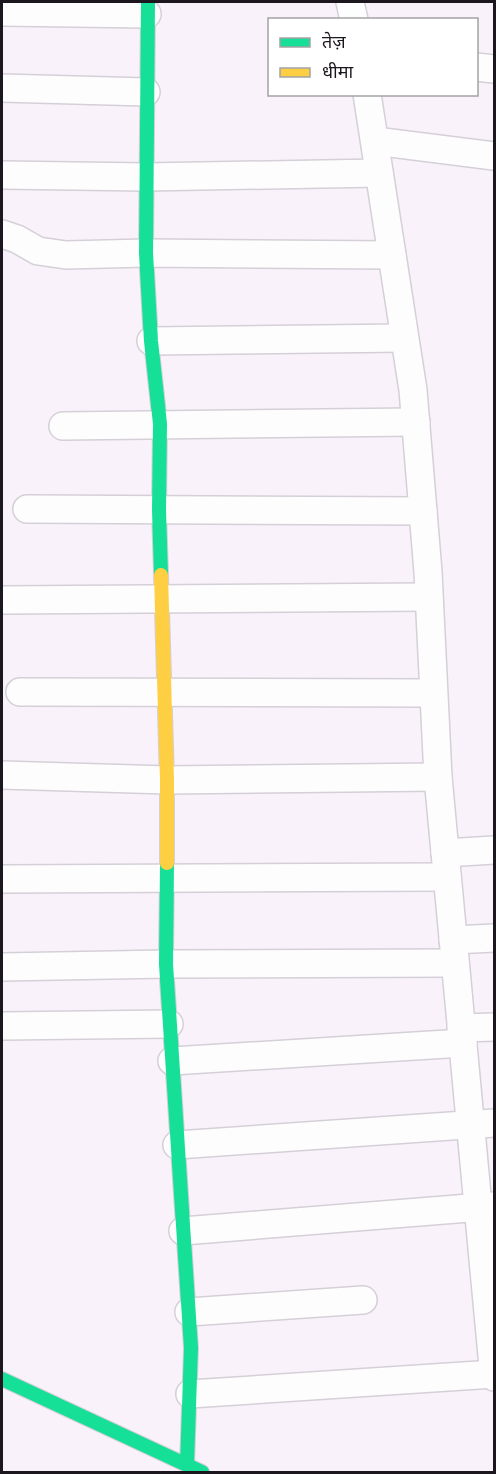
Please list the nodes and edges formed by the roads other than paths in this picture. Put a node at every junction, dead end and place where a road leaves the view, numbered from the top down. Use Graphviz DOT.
graph roads {
  1 [pos="350,2"];
  2 [pos="147,8"];
  3 [pos="2,12"];
  4 [pos="354,18"];
  5 [pos="478,67"];
  6 [pos="495,69"];
  7 [pos="2,88"];
  8 [pos="146,92"];
  9 [pos="367,96"];
  10 [pos="375,141"];
  11 [pos="495,156"];
  12 [pos="379,173"];
  13 [pos="2,175"];
  14 [pos="146,177"];
  15 [pos="2,234"];
  16 [pos="146,253"];
  17 [pos="392,255"];
  18 [pos="404,338"];
  19 [pos="151,341"];
  20 [pos="416,422"];
  21 [pos="160,424"];
  22 [pos="63,426"];
  23 [pos="27,509"];
  24 [pos="159,510"];
  25 [pos="423,511"];
  26 [pos="429,597"];
  27 [pos="162,599"];
  28 [pos="4,600"];
  29 [pos="20,692"];
  30 [pos="164,693"];
  31 [pos="433,693"];
  32 [pos="2,776"];
  33 [pos="438,777"];
  34 [pos="168,780"];
  35 [pos="495,850"];
  36 [pos="446,865"];
  37 [pos="165,877"];
  38 [pos="2,879"];
  39 [pos="495,938"];
  40 [pos="454,952"];
  41 [pos="166,964"];
  42 [pos="2,968"];
  43 [pos="169,1024"];
  44 [pos="2,1026"];
  45 [pos="495,1027"];
  46 [pos="462,1036"];
  47 [pos="172,1061"];
  48 [pos="482,1124"];
  49 [pos="177,1145"];
  50 [pos="486,1207"];
  51 [pos="183,1231"];
  52 [pos="363,1300"];
  53 [pos="491,1302"];
  54 [pos="189,1312"];
  55 [pos="494,1376"];
  56 [pos="2,1379"];
  57 [pos="190,1394"];
  58 [pos="187,1465"];
  59 [pos="202,1473"];
  1 -- 4 [label="street"];
  2 -- 3 [label="street"];
  2 -- 8 [label="street"];
  5 -- 6 [label="street"];
  7 -- 8 [label="street"];
  8 -- 14 [label="street"];
  9 -- 10 [label="street"];
  10 -- 11 [label="street"];
  10 -- 12 [label="street"];
  12 -- 14 [label="street"];
  12 -- 17 [label="street"];
  13 -- 14 [label="street"];
  14 -- 16 [label="street"];
  15 -- 16 [label="street"];
  16 -- 17 [label="street"];
  16 -- 19 [label="street"];
  17 -- 18 [label="street"];
  18 -- 19 [label="street"];
  18 -- 20 [label="street"];
  19 -- 21 [label="street"];
  20 -- 21 [label="street"];
  20 -- 25 [label="street"];
  21 -- 22 [label="street"];
  21 -- 24 [label="street"];
  23 -- 24 [label="street"];
  24 -- 25 [label="street"];
  24 -- 27 [label="street"];
  25 -- 26 [label="street"];
  26 -- 27 [label="street"];
  26 -- 31 [label="street"];
  27 -- 28 [label="street"];
  27 -- 30 [label="street"];
  29 -- 30 [label="street"];
  30 -- 31 [label="street"];
  30 -- 34 [label="street"];
  31 -- 33 [label="street"];
  32 -- 34 [label="street"];
  33 -- 34 [label="street"];
  33 -- 36 [label="street"];
  34 -- 37 [label="street"];
  35 -- 36 [label="street"];
  36 -- 37 [label="street"];
  36 -- 40 [label="street"];
  37 -- 38 [label="street"];
  37 -- 41 [label="street"];
  39 -- 40 [label="street"];
  40 -- 41 [label="street"];
  40 -- 46 [label="street"];
  41 -- 42 [label="street"];
  41 -- 43 [label="street"];
  43 -- 44 [label="street"];
  43 -- 47 [label="street"];
  45 -- 46 [label="street"];
  46 -- 47 [label="street"];
  46 -- 48 [label="street"];
  47 -- 49 [label="street"];
  48 -- 49 [label="street"];
  48 -- 50 [label="street"];
  49 -- 51 [label="street"];
  50 -- 51 [label="street"];
  50 -- 53 [label="street"];
  51 -- 54 [label="street"];
  52 -- 54 [label="street"];
  53 -- 55 [label="street"];
  54 -- 57 [label="street"];
  55 -- 57 [label="street"];
  56 -- 58 [label="street"];
  57 -- 58 [label="street"];
  58 -- 59 [label="street"];
}
